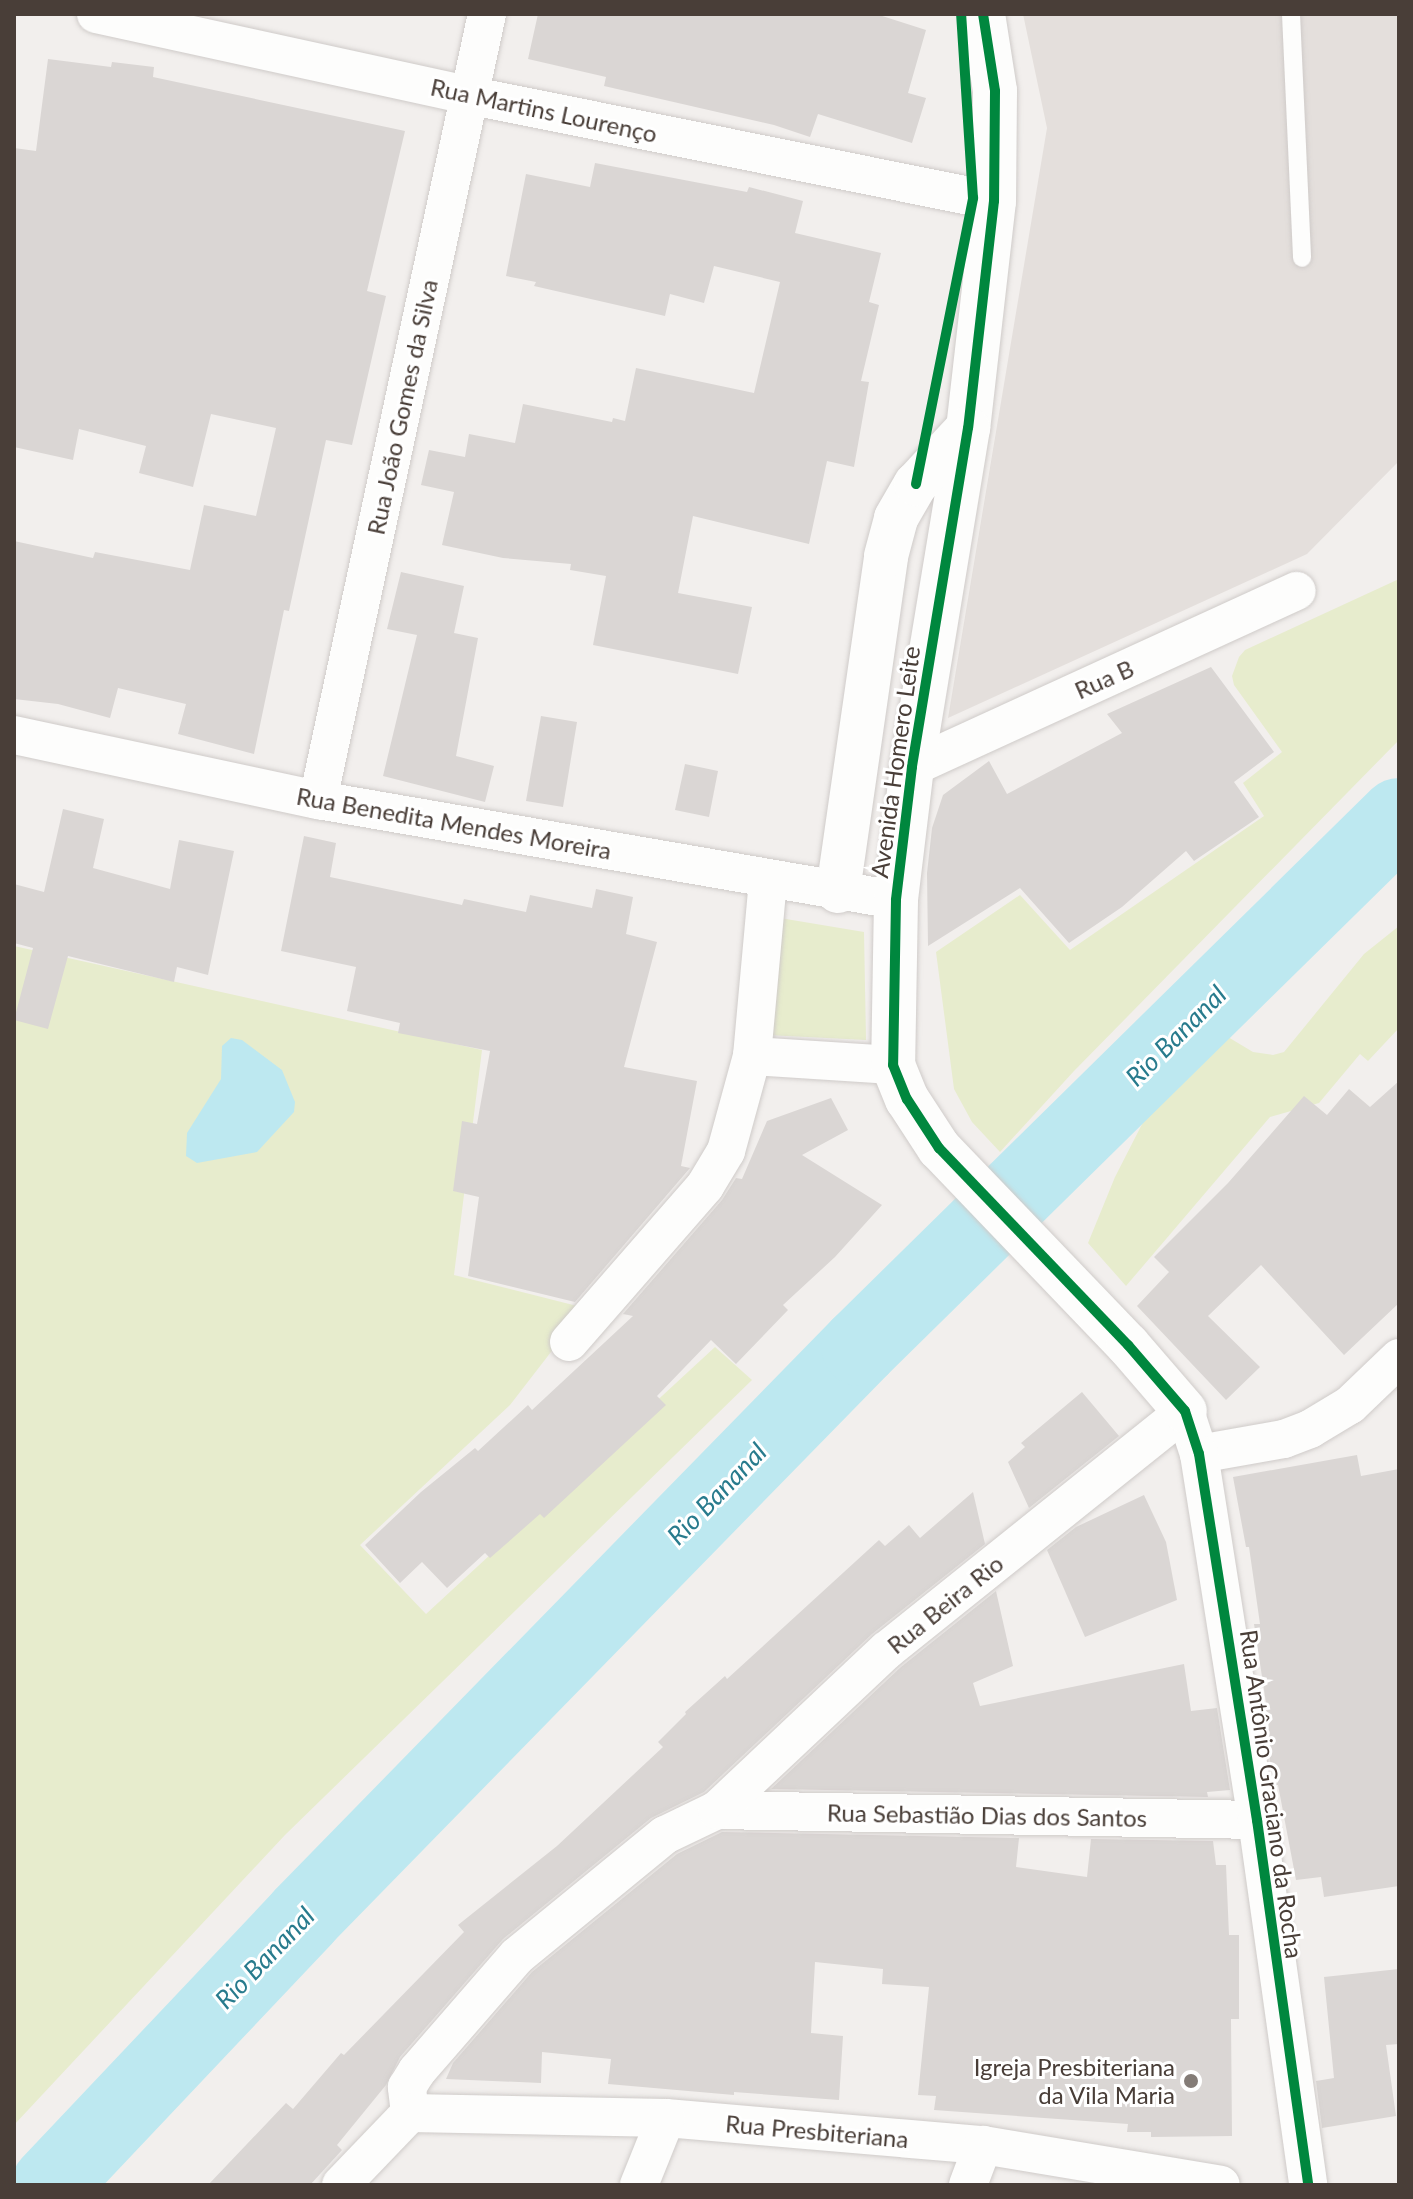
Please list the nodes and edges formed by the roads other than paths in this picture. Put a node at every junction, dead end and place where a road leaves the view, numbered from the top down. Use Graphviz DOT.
graph roads {
  1 [pos="96,14"];
  2 [pos="487,14"];
  3 [pos="983,14"];
  4 [pos="1291,14"];
  5 [pos="468,95"];
  6 [pos="994,201"];
  7 [pos="1302,258"];
  8 [pos="968,428"];
  9 [pos="1297,591"];
  10 [pos="14,735"];
  11 [pos="912,767"];
  12 [pos="318,800"];
  13 [pos="768,879"];
  14 [pos="838,891"];
  15 [pos="896,900"];
  16 [pos="752,1056"];
  17 [pos="893,1065"];
  18 [pos="569,1342"];
  19 [pos="1399,1358"];
  20 [pos="1185,1411"];
  21 [pos="1199,1454"];
  22 [pos="717,1810"];
  23 [pos="1257,1820"];
  24 [pos="410,2113"];
  25 [pos="666,2118"];
  26 [pos="983,2145"];
  27 [pos="341,2185"];
  28 [pos="639,2185"];
  29 [pos="968,2185"];
  30 [pos="1221,2185"];
  31 [pos="1308,2185"];
  1 -- 5 [label="street, Rua Martins Lourenço"];
  2 -- 5 [label="street, Rua João Gomes da Silva"];
  3 -- 6 [label="street, Avenida Homero Leite"];
  4 -- 7 [label="lane"];
  5 -- 6 [label="street, Rua Martins Lourenço"];
  5 -- 12 [label="street, Rua João Gomes da Silva"];
  6 -- 8 [label="street, Avenida Homero Leite"];
  8 -- 11 [label="street, Avenida Homero Leite"];
  8 -- 14 [label="street"];
  9 -- 11 [label="street, Rua B"];
  10 -- 12 [label="street, Rua Benedita Mendes Moreira"];
  11 -- 15 [label="street, Avenida Homero Leite"];
  12 -- 13 [label="street, Rua Benedita Mendes Moreira"];
  13 -- 14 [label="street, Rua Benedita Mendes Moreira"];
  13 -- 16 [label="street"];
  14 -- 15 [label="street, Rua Benedita Mendes Moreira"];
  15 -- 17 [label="street, Avenida Homero Leite"];
  16 -- 17 [label="street"];
  16 -- 18 [label="street"];
  17 -- 20 [label="street, Avenida Homero Leite"];
  19 -- 21 [label="street"];
  20 -- 21 [label="street, Rua Antônio Graciano da Rocha"];
  20 -- 22 [label="street, Rua Beira Rio"];
  21 -- 23 [label="street, Rua Antônio Graciano da Rocha"];
  22 -- 23 [label="street, Rua Sebastião Dias dos Santos"];
  22 -- 24 [label="street"];
  23 -- 31 [label="street, Rua Antônio Graciano da Rocha"];
  24 -- 25 [label="street, Rua Presbiteriana"];
  24 -- 27 [label="street"];
  25 -- 26 [label="street, Rua Presbiteriana"];
  25 -- 28 [label="street"];
  26 -- 29 [label="street"];
  26 -- 30 [label="street, Rua Presbiteriana"];
}
